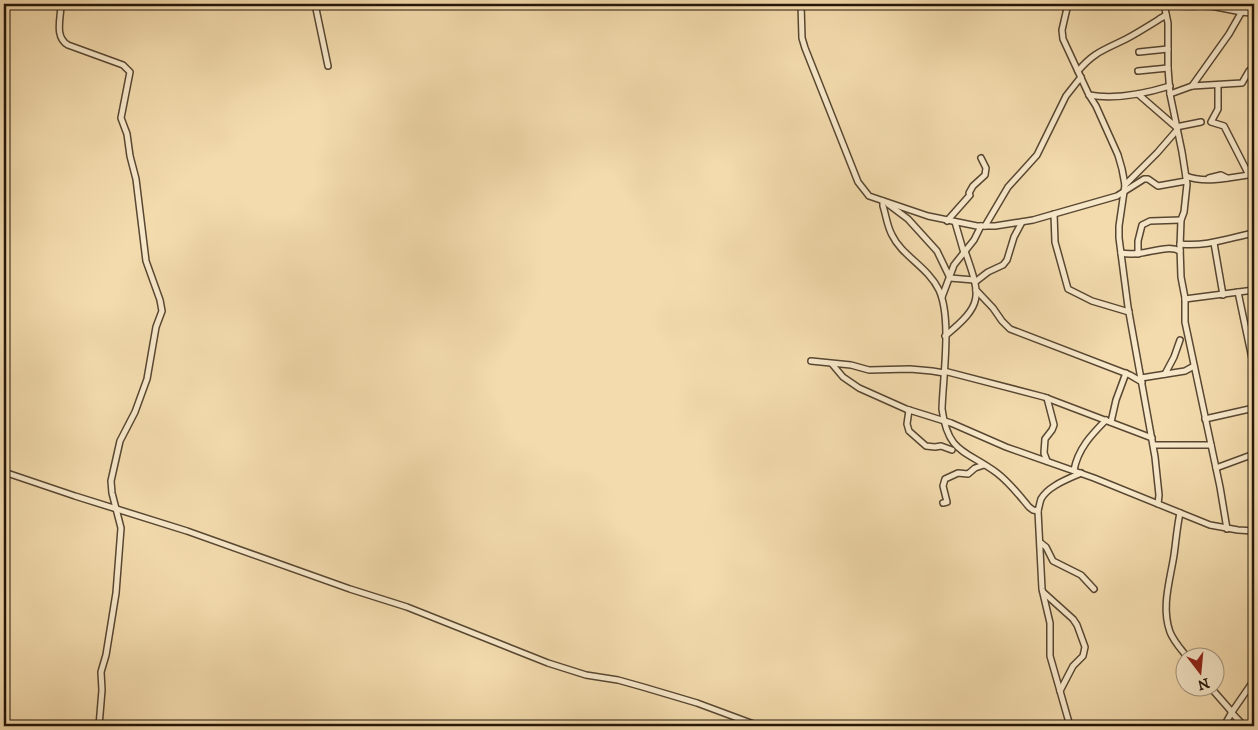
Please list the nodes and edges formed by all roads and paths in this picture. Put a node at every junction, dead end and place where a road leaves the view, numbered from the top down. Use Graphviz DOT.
graph roads {
  1 [pos="61,4"];
  2 [pos="315,4"];
  3 [pos="801,4"];
  4 [pos="1068,4"];
  5 [pos="1165,4"];
  6 [pos="1241,13"];
  7 [pos="1254,13"];
  8 [pos="1166,15"];
  9 [pos="1168,49"];
  10 [pos="1139,52"];
  11 [pos="328,66"];
  12 [pos="1168,68"];
  13 [pos="1078,71"];
  14 [pos="1138,71"];
  15 [pos="1254,76"];
  16 [pos="1081,77"];
  17 [pos="1218,85"];
  18 [pos="1170,86"];
  19 [pos="1192,86"];
  20 [pos="1138,94"];
  21 [pos="1170,94"];
  22 [pos="1089,95"];
  23 [pos="1201,122"];
  24 [pos="1177,128"];
  25 [pos="981,158"];
  26 [pos="1251,174"];
  27 [pos="1186,178"];
  28 [pos="1125,184"];
  29 [pos="1124,192"];
  30 [pos="883,201"];
  31 [pos="1054,214"];
  32 [pos="1182,220"];
  33 [pos="947,221"];
  34 [pos="955,222"];
  35 [pos="1022,222"];
  36 [pos="983,226"];
  37 [pos="1254,233"];
  38 [pos="1214,243"];
  39 [pos="1180,244"];
  40 [pos="1180,251"];
  41 [pos="965,252"];
  42 [pos="1120,253"];
  43 [pos="1138,254"];
  44 [pos="950,278"];
  45 [pos="974,281"];
  46 [pos="976,290"];
  47 [pos="1254,290"];
  48 [pos="1238,292"];
  49 [pos="1223,295"];
  50 [pos="942,297"];
  51 [pos="1185,299"];
  52 [pos="1129,312"];
  53 [pos="945,336"];
  54 [pos="1180,340"];
  55 [pos="1252,349"];
  56 [pos="811,362"];
  57 [pos="832,364"];
  58 [pos="1194,366"];
  59 [pos="1254,368"];
  60 [pos="944,372"];
  61 [pos="1126,373"];
  62 [pos="1165,374"];
  63 [pos="1141,380"];
  64 [pos="1047,398"];
  65 [pos="1254,408"];
  66 [pos="909,410"];
  67 [pos="1205,419"];
  68 [pos="944,420"];
  69 [pos="1109,421"];
  70 [pos="1152,438"];
  71 [pos="1154,445"];
  72 [pos="1211,445"];
  73 [pos="952,450"];
  74 [pos="1254,454"];
  75 [pos="1047,460"];
  76 [pos="984,465"];
  77 [pos="1216,468"];
  78 [pos="1074,470"];
  79 [pos="4,472"];
  80 [pos="1082,473"];
  81 [pos="943,503"];
  82 [pos="1158,504"];
  83 [pos="116,509"];
  84 [pos="1038,511"];
  85 [pos="1180,513"];
  86 [pos="1227,529"];
  87 [pos="1254,530"];
  88 [pos="1040,543"];
  89 [pos="1094,589"];
  90 [pos="1043,591"];
  91 [pos="1180,648"];
  92 [pos="1254,680"];
  93 [pos="1252,688"];
  94 [pos="1060,692"];
  95 [pos="1219,698"];
  96 [pos="1231,712"];
  97 [pos="99,726"];
  98 [pos="760,726"];
  99 [pos="1070,726"];
  100 [pos="1224,726"];
  101 [pos="1244,726"];
  1 -- 83 [label="street"];
  2 -- 11 [label="street"];
  3 -- 30 [label="street"];
  4 -- 13 [label="street"];
  5 -- 6 [label="street"];
  5 -- 8 [label="street"];
  6 -- 7 [label="street"];
  6 -- 19 [label="street"];
  8 -- 9 [label="street"];
  8 -- 13 [label="street"];
  9 -- 10 [label="street"];
  9 -- 12 [label="street"];
  12 -- 14 [label="street"];
  12 -- 18 [label="street"];
  13 -- 16 [label="street"];
  15 -- 17 [label="street"];
  16 -- 22 [label="street"];
  16 -- 36 [label="street"];
  17 -- 19 [label="street"];
  17 -- 26 [label="street"];
  18 -- 20 [label="street"];
  18 -- 21 [label="street"];
  19 -- 21 [label="street"];
  20 -- 22 [label="street"];
  20 -- 24 [label="street"];
  21 -- 24 [label="street"];
  22 -- 28 [label="street"];
  23 -- 24 [label="street"];
  24 -- 27 [label="street"];
  24 -- 28 [label="street"];
  25 -- 33 [label="street"];
  26 -- 27 [label="street"];
  27 -- 29 [label="street"];
  27 -- 32 [label="street"];
  28 -- 29 [label="street"];
  29 -- 31 [label="street"];
  29 -- 42 [label="street"];
  30 -- 33 [label="street"];
  30 -- 44 [label="street"];
  30 -- 50 [label="street"];
  31 -- 35 [label="street"];
  31 -- 52 [label="street"];
  32 -- 39 [label="street"];
  32 -- 43 [label="street"];
  33 -- 34 [label="street"];
  34 -- 36 [label="street"];
  34 -- 41 [label="street"];
  35 -- 36 [label="street"];
  35 -- 45 [label="street"];
  36 -- 41 [label="street"];
  37 -- 38 [label="street"];
  38 -- 39 [label="street"];
  38 -- 49 [label="street"];
  39 -- 40 [label="street"];
  40 -- 43 [label="street"];
  40 -- 51 [label="street"];
  41 -- 44 [label="street"];
  41 -- 45 [label="street"];
  42 -- 43 [label="street"];
  42 -- 52 [label="street"];
  44 -- 45 [label="street"];
  44 -- 50 [label="street"];
  45 -- 46 [label="street"];
  46 -- 53 [label="street"];
  46 -- 61 [label="street"];
  47 -- 48 [label="street"];
  48 -- 49 [label="street"];
  48 -- 55 [label="street"];
  49 -- 51 [label="street"];
  50 -- 53 [label="street"];
  51 -- 58 [label="street"];
  52 -- 63 [label="street"];
  53 -- 60 [label="street"];
  54 -- 62 [label="street"];
  55 -- 59 [label="street"];
  56 -- 57 [label="street"];
  57 -- 60 [label="street"];
  57 -- 66 [label="street"];
  58 -- 62 [label="street"];
  58 -- 67 [label="street"];
  60 -- 64 [label="street"];
  60 -- 68 [label="street"];
  61 -- 63 [label="street"];
  61 -- 69 [label="street"];
  62 -- 63 [label="street"];
  63 -- 70 [label="street"];
  64 -- 69 [label="street"];
  64 -- 75 [label="street"];
  65 -- 67 [label="street"];
  66 -- 68 [label="street"];
  66 -- 73 [label="street"];
  67 -- 72 [label="street"];
  68 -- 75 [label="street"];
  68 -- 76 [label="street"];
  69 -- 70 [label="street"];
  69 -- 78 [label="street"];
  70 -- 71 [label="street"];
  71 -- 72 [label="street"];
  71 -- 82 [label="street"];
  72 -- 77 [label="street"];
  74 -- 77 [label="street"];
  75 -- 78 [label="street"];
  76 -- 81 [label="street"];
  76 -- 84 [label="street"];
  77 -- 86 [label="street"];
  78 -- 80 [label="street"];
  79 -- 83 [label="street"];
  80 -- 82 [label="street"];
  80 -- 84 [label="street"];
  82 -- 85 [label="street"];
  83 -- 97 [label="street"];
  83 -- 98 [label="street"];
  84 -- 88 [label="street"];
  85 -- 86 [label="street"];
  85 -- 91 [label="street"];
  86 -- 87 [label="street"];
  88 -- 89 [label="street"];
  88 -- 90 [label="street"];
  90 -- 94 [label="street"];
  90 -- 94 [label="street"];
  92 -- 93 [label="street"];
  93 -- 96 [label="street"];
  94 -- 99 [label="street"];
  95 -- 96 [label="street"];
  96 -- 100 [label="street"];
  96 -- 101 [label="street"];
}
